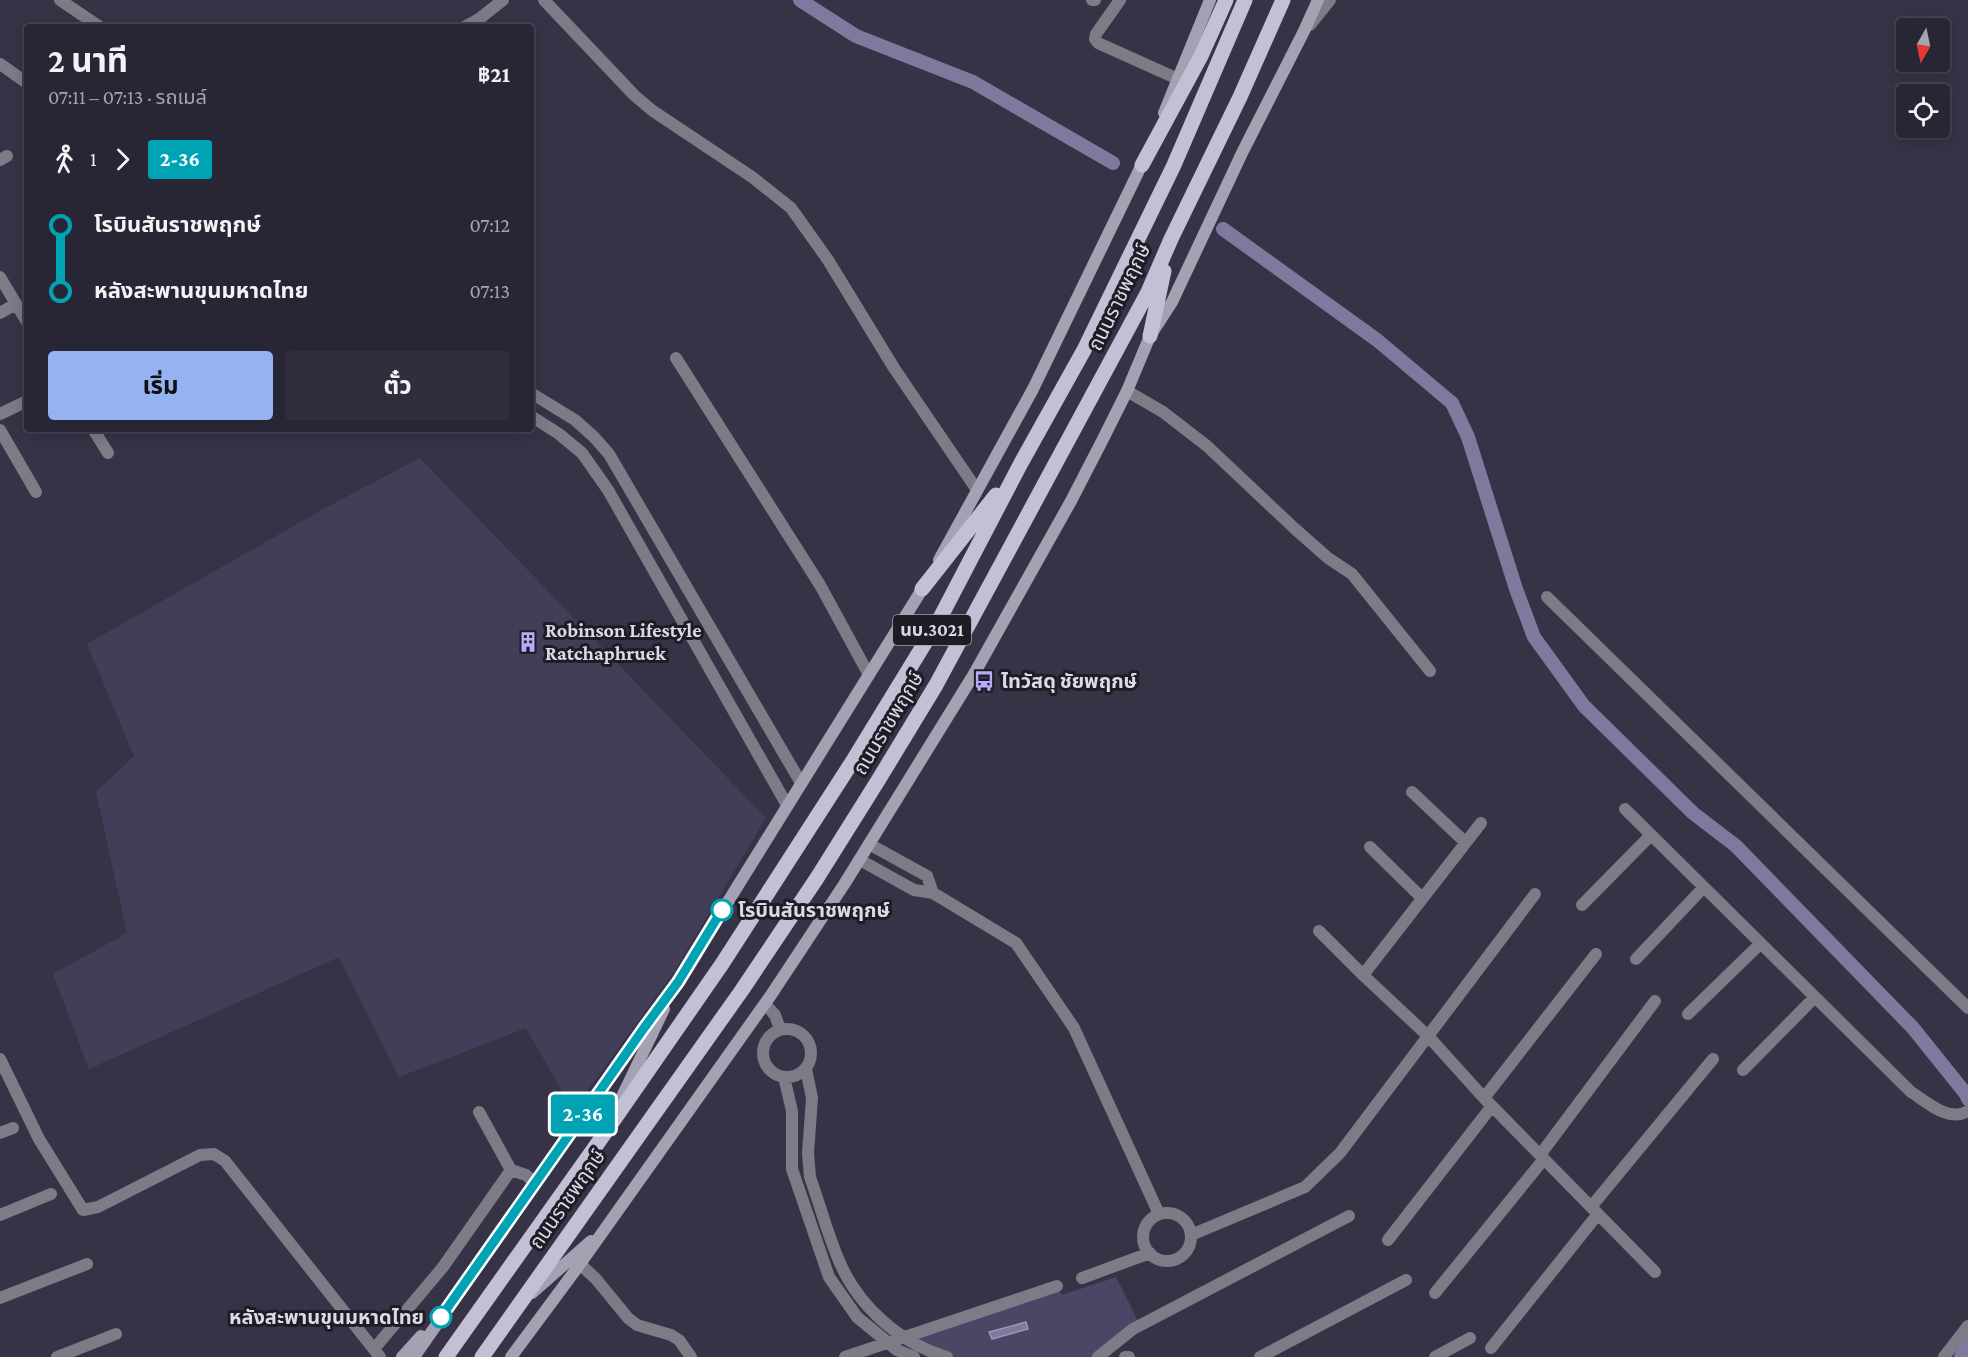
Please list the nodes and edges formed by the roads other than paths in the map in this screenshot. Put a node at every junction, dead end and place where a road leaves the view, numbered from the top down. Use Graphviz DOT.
graph roads {
  1 [pos="60,0"];
  2 [pos="503,0"];
  3 [pos="544,0"];
  4 [pos="1120,0"];
  5 [pos="1210,0"];
  6 [pos="1226,0"];
  7 [pos="1245,0"];
  8 [pos="1283,0"];
  9 [pos="1317,0"];
  10 [pos="1330,0"];
  11 [pos="96,24"];
  12 [pos="470,24"];
  13 [pos="1304,31"];
  14 [pos="0,64"];
  15 [pos="1178,79"];
  16 [pos="24,81"];
  17 [pos="1142,165"];
  18 [pos="1171,239"];
  19 [pos="0,277"];
  20 [pos="16,304"];
  21 [pos="0,313"];
  22 [pos="24,317"];
  23 [pos="1150,336"];
  24 [pos="676,358"];
  25 [pos="1127,391"];
  26 [pos="534,395"];
  27 [pos="24,402"];
  28 [pos="0,414"];
  29 [pos="534,418"];
  30 [pos="0,430"];
  31 [pos="95,432"];
  32 [pos="108,453"];
  33 [pos="1021,463"];
  34 [pos="626,483"];
  35 [pos="608,490"];
  36 [pos="977,490"];
  37 [pos="36,492"];
  38 [pos="922,589"];
  39 [pos="1547,597"];
  40 [pos="1430,671"];
  41 [pos="869,675"];
  42 [pos="801,783"];
  43 [pos="1412,792"];
  44 [pos="787,805"];
  45 [pos="1625,809"];
  46 [pos="1481,823"];
  47 [pos="1651,835"];
  48 [pos="1465,842"];
  49 [pos="869,844"];
  50 [pos="1370,847"];
  51 [pos="860,860"];
  52 [pos="1704,887"];
  53 [pos="933,893"];
  54 [pos="1535,894"];
  55 [pos="1422,898"];
  56 [pos="1582,905"];
  57 [pos="1319,931"];
  58 [pos="1760,944"];
  59 [pos="1596,954"];
  60 [pos="1636,959"];
  61 [pos="1362,975"];
  62 [pos="678,982"];
  63 [pos="1815,997"];
  64 [pos="1655,1001"];
  65 [pos="765,1004"];
  66 [pos="1968,1008"];
  67 [pos="1688,1014"];
  68 [pos="780,1029"];
  69 [pos="1429,1037"];
  70 [pos="0,1059"];
  71 [pos="1713,1059"];
  72 [pos="806,1069"];
  73 [pos="1743,1070"];
  74 [pos="784,1077"];
  75 [pos="1488,1102"];
  76 [pos="478,1112"];
  77 [pos="1965,1113"];
  78 [pos="13,1128"];
  79 [pos="0,1133"];
  80 [pos="600,1140"];
  81 [pos="1542,1157"];
  82 [pos="511,1170"];
  83 [pos="535,1183"];
  84 [pos="51,1194"];
  85 [pos="1595,1211"];
  86 [pos="1160,1214"];
  87 [pos="0,1215"];
  88 [pos="1349,1216"];
  89 [pos="605,1228"];
  90 [pos="1191,1235"];
  91 [pos="1388,1240"];
  92 [pos="1150,1253"];
  93 [pos="87,1264"];
  94 [pos="580,1264"];
  95 [pos="1655,1272"];
  96 [pos="1082,1278"];
  97 [pos="1406,1280"];
  98 [pos="1057,1286"];
  99 [pos="1435,1293"];
  100 [pos="0,1298"];
  101 [pos="556,1298"];
  102 [pos="516,1308"];
  103 [pos="441,1317"];
  104 [pos="1968,1326"];
  105 [pos="116,1334"];
  106 [pos="903,1337"];
  107 [pos="1470,1338"];
  108 [pos="888,1342"];
  109 [pos="1491,1348"];
  110 [pos="377,1353"];
  111 [pos="57,1357"];
  112 [pos="402,1357"];
  113 [pos="414,1357"];
  114 [pos="446,1357"];
  115 [pos="482,1357"];
  116 [pos="511,1357"];
  117 [pos="520,1357"];
  118 [pos="691,1357"];
  119 [pos="845,1357"];
  120 [pos="914,1357"];
  121 [pos="947,1357"];
  122 [pos="1098,1357"];
  123 [pos="1260,1357"];
  124 [pos="1435,1357"];
  125 [pos="1944,1357"];
  1 -- 11 [label="street"];
  2 -- 12 [label="street"];
  3 -- 36 [label="street"];
  4 -- 15 [label="street"];
  5 -- 15 [label="main road, ถนนราชพฤกษ์"];
  6 -- 17 [label="main road"];
  7 -- 33 [label="main road, ถนนราชพฤกษ์ / นบ.3021"];
  8 -- 18 [label="main road, ถนนราชพฤกษ์ / นบ.3021"];
  9 -- 13 [label="main road"];
  10 -- 13 [label="street"];
  13 -- 23 [label="main road"];
  14 -- 16 [label="street"];
  15 -- 17 [label="main road, ถนนราชพฤกษ์"];
  17 -- 36 [label="main road, ถนนราชพฤกษ์"];
  18 -- 23 [label="main road"];
  18 -- 102 [label="main road, ถนนราชพฤกษ์ / นบ.3021"];
  19 -- 20 [label="street"];
  20 -- 21 [label="street"];
  20 -- 22 [label="street"];
  23 -- 25 [label="main road, นบ.3021"];
  24 -- 41 [label="street"];
  25 -- 40 [label="street"];
  25 -- 49 [label="main road, นบ.3021"];
  26 -- 34 [label="street"];
  27 -- 28 [label="street"];
  29 -- 35 [label="street"];
  30 -- 37 [label="street"];
  31 -- 32 [label="street"];
  33 -- 38 [label="main road, นบ.3021"];
  33 -- 80 [label="main road, ถนนราชพฤกษ์ / นบ.3021"];
  34 -- 35 [label="street"];
  34 -- 42 [label="street"];
  35 -- 44 [label="street"];
  36 -- 38 [label="main road, ถนนราชพฤกษ์"];
  38 -- 41 [label="main road, ถนนราชพฤกษ์ / นบ.3021"];
  39 -- 66 [label="street"];
  41 -- 42 [label="main road, ถนนราชพฤกษ์ / นบ.3021"];
  42 -- 44 [label="main road, ถนนราชพฤกษ์ / นบ.3021"];
  43 -- 48 [label="street"];
  44 -- 62 [label="main road, ถนนราชพฤกษ์ / นบ.3021"];
  45 -- 47 [label="street"];
  46 -- 48 [label="street"];
  47 -- 52 [label="street"];
  47 -- 56 [label="street"];
  48 -- 55 [label="street"];
  49 -- 51 [label="main road, นบ.3021"];
  49 -- 53 [label="street"];
  50 -- 55 [label="street"];
  51 -- 53 [label="street"];
  51 -- 65 [label="main road, นบ.3021"];
  52 -- 58 [label="street"];
  52 -- 60 [label="street"];
  53 -- 86 [label="street"];
  54 -- 69 [label="street"];
  55 -- 61 [label="street"];
  57 -- 61 [label="street"];
  58 -- 63 [label="street"];
  58 -- 67 [label="street"];
  59 -- 75 [label="street"];
  61 -- 69 [label="street"];
  62 -- 80 [label="main road"];
  62 -- 83 [label="main road, ถนนราชพฤกษ์ / นบ.3021"];
  63 -- 73 [label="street"];
  63 -- 77 [label="street"];
  64 -- 81 [label="street"];
  65 -- 68 [label="street"];
  65 -- 89 [label="main road, นบ.3021"];
  68 -- 72 [label="street"];
  68 -- 74 [label="street"];
  69 -- 75 [label="street"];
  69 -- 90 [label="street"];
  70 -- 110 [label="street"];
  71 -- 85 [label="street"];
  72 -- 74 [label="street"];
  72 -- 106 [label="street"];
  74 -- 108 [label="street"];
  75 -- 81 [label="street"];
  75 -- 91 [label="street"];
  76 -- 82 [label="street"];
  78 -- 79 [label="street"];
  80 -- 114 [label="main road, ถนนราชพฤกษ์ / นบ.3021"];
  81 -- 85 [label="street"];
  81 -- 99 [label="street"];
  82 -- 83 [label="street"];
  82 -- 110 [label="street"];
  83 -- 103 [label="main road, ถนนราชพฤกษ์ / นบ.3021"];
  84 -- 87 [label="street"];
  85 -- 95 [label="street"];
  85 -- 109 [label="street"];
  86 -- 90 [label="street"];
  86 -- 92 [label="street"];
  88 -- 122 [label="street"];
  89 -- 94 [label="main road, นบ.3021"];
  89 -- 102 [label="main road"];
  90 -- 92 [label="street"];
  92 -- 96 [label="street"];
  93 -- 100 [label="street"];
  94 -- 101 [label="main road, นบ.3021"];
  94 -- 118 [label="street"];
  97 -- 123 [label="street"];
  98 -- 106 [label="street"];
  101 -- 116 [label="main road, นบ.3021"];
  101 -- 117 [label="main road"];
  102 -- 115 [label="main road, ถนนราชพฤกษ์ / นบ.3021"];
  103 -- 112 [label="main road, ถนนราชพฤกษ์"];
  103 -- 113 [label="main road, ถนนราชพฤกษ์ / นบ.3021"];
  104 -- 125 [label="street"];
  105 -- 111 [label="street"];
  106 -- 108 [label="street"];
  106 -- 121 [label="street"];
  107 -- 124 [label="street"];
  108 -- 119 [label="street"];
  108 -- 120 [label="street"];
}
